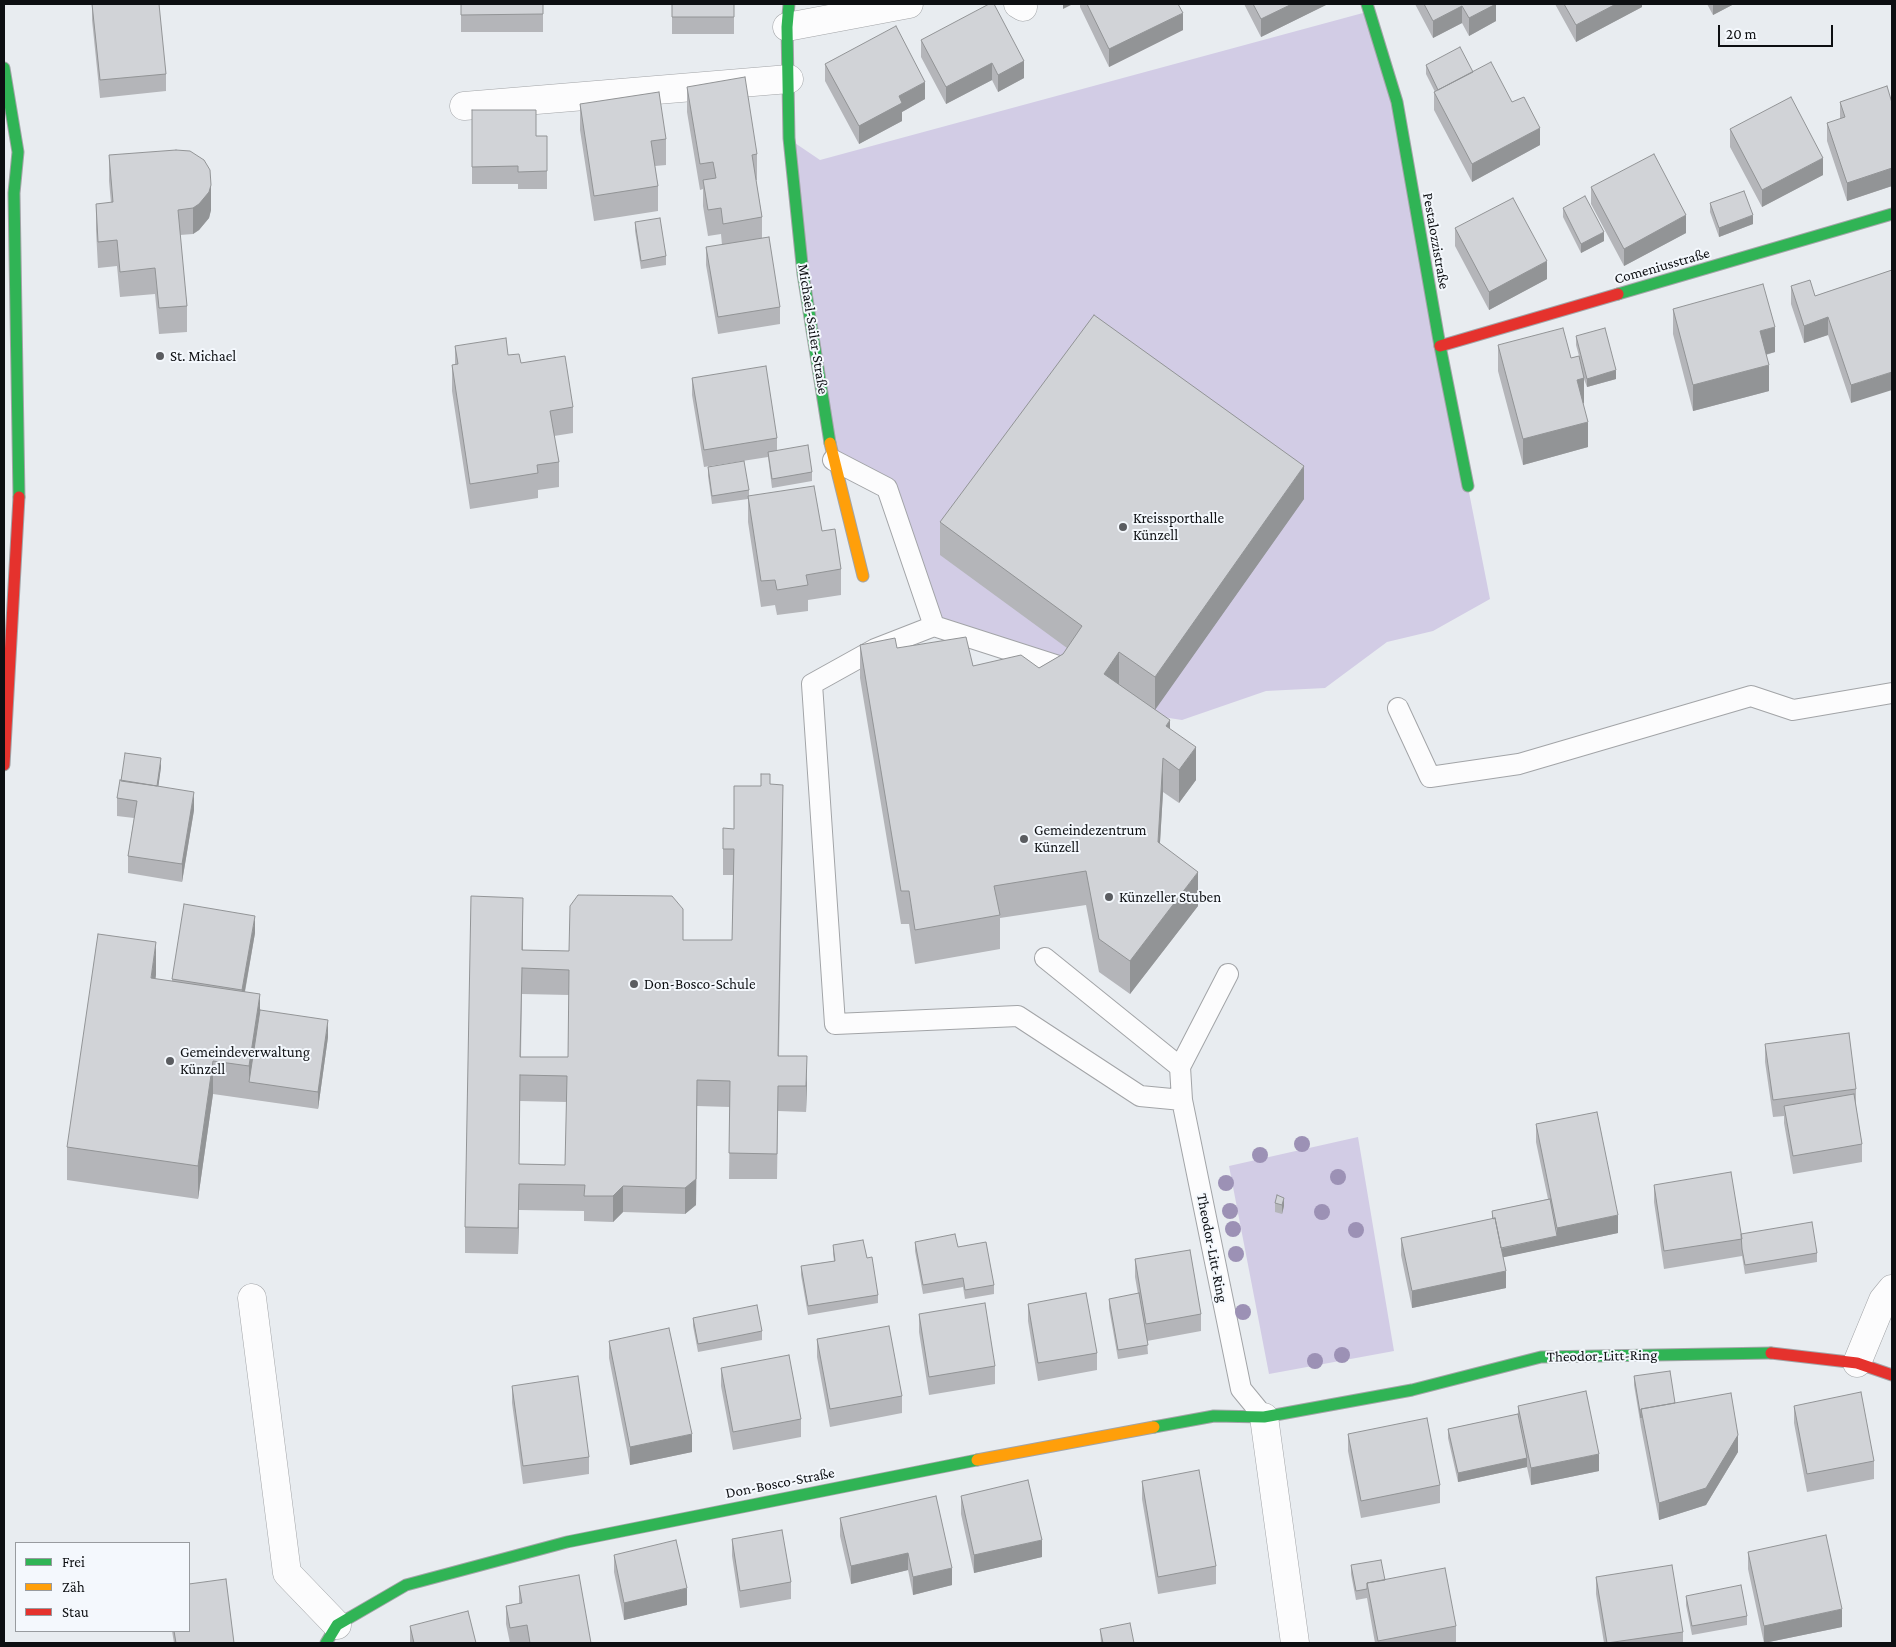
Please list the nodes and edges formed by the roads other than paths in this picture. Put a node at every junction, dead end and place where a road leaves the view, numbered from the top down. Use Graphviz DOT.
graph roads {
  1 [pos="909,4"];
  2 [pos="1367,4"];
  3 [pos="788,16"];
  4 [pos="4,68"];
  5 [pos="789,79"];
  6 [pos="464,106"];
  7 [pos="9,198"];
  8 [pos="1892,214"];
  9 [pos="1440,346"];
  10 [pos="834,460"];
  11 [pos="1468,486"];
  12 [pos="863,576"];
  13 [pos="934,626"];
  14 [pos="1074,671"];
  15 [pos="1892,693"];
  16 [pos="1398,708"];
  17 [pos="4,765"];
  18 [pos="1045,958"];
  19 [pos="1228,974"];
  20 [pos="1180,1067"];
  21 [pos="1182,1100"];
  22 [pos="1892,1289"];
  23 [pos="252,1298"];
  24 [pos="1857,1363"];
  25 [pos="1892,1376"];
  26 [pos="1264,1417"];
  27 [pos="332,1634"];
  28 [pos="1295,1643"];
  1 -- 3 [label="street, Michael-Sailer-Straße"];
  2 -- 9 [label="street, Pestalozzistraße"];
  3 -- 5 [label="street, Michael-Sailer-Straße"];
  4 -- 7 [label="street"];
  5 -- 6 [label="street"];
  5 -- 10 [label="street, Michael-Sailer-Straße"];
  7 -- 17 [label="street"];
  8 -- 9 [label="street, Comeniusstraße"];
  9 -- 11 [label="street, Pestalozzistraße"];
  10 -- 12 [label="street, Michael-Sailer-Straße"];
  10 -- 13 [label="lane"];
  13 -- 14 [label="lane"];
  13 -- 21 [label="lane"];
  15 -- 16 [label="lane"];
  18 -- 20 [label="lane"];
  19 -- 20 [label="lane"];
  20 -- 21 [label="lane, Theodor-Litt-Ring"];
  21 -- 26 [label="lane, Theodor-Litt-Ring"];
  22 -- 24 [label="street"];
  23 -- 27 [label="street"];
  24 -- 25 [label="street, Theodor-Litt-Ring"];
  24 -- 26 [label="street, Theodor-Litt-Ring"];
  26 -- 27 [label="street, Don-Bosco-Straße"];
  26 -- 28 [label="street"];
}
